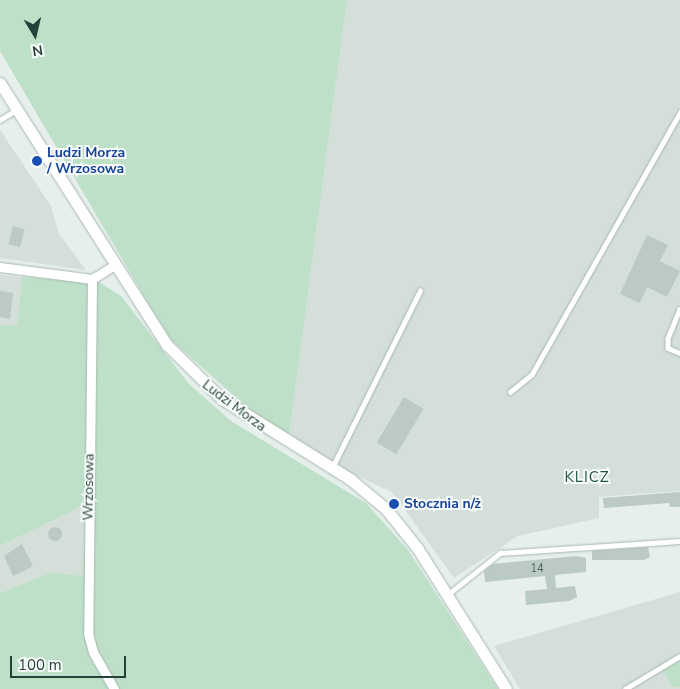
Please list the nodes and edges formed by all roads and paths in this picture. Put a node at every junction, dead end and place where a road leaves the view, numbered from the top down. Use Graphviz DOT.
graph roads {
  1 [pos="0,83"];
  2 [pos="17,109"];
  3 [pos="680,112"];
  4 [pos="0,120"];
  5 [pos="114,265"];
  6 [pos="0,267"];
  7 [pos="92,279"];
  8 [pos="420,291"];
  9 [pos="680,309"];
  10 [pos="680,353"];
  11 [pos="510,392"];
  12 [pos="332,470"];
  13 [pos="680,541"];
  14 [pos="447,594"];
  15 [pos="680,650"];
  16 [pos="680,656"];
  17 [pos="672,657"];
  18 [pos="114,689"];
  19 [pos="506,689"];
  20 [pos="624,689"];
  1 -- 2 [label="street, Ludzi Morza"];
  2 -- 4 [label="lane"];
  2 -- 5 [label="street, Ludzi Morza"];
  3 -- 11 [label="lane"];
  5 -- 7 [label="street"];
  5 -- 12 [label="street, Ludzi Morza"];
  6 -- 7 [label="street"];
  7 -- 18 [label="street, Wrzosowa"];
  8 -- 12 [label="lane"];
  9 -- 10 [label="lane"];
  12 -- 14 [label="street, Ludzi Morza"];
  13 -- 14 [label="lane"];
  14 -- 19 [label="street, Ludzi Morza"];
  15 -- 17 [label="lane"];
  16 -- 17 [label="lane"];
  17 -- 20 [label="lane"];
}
